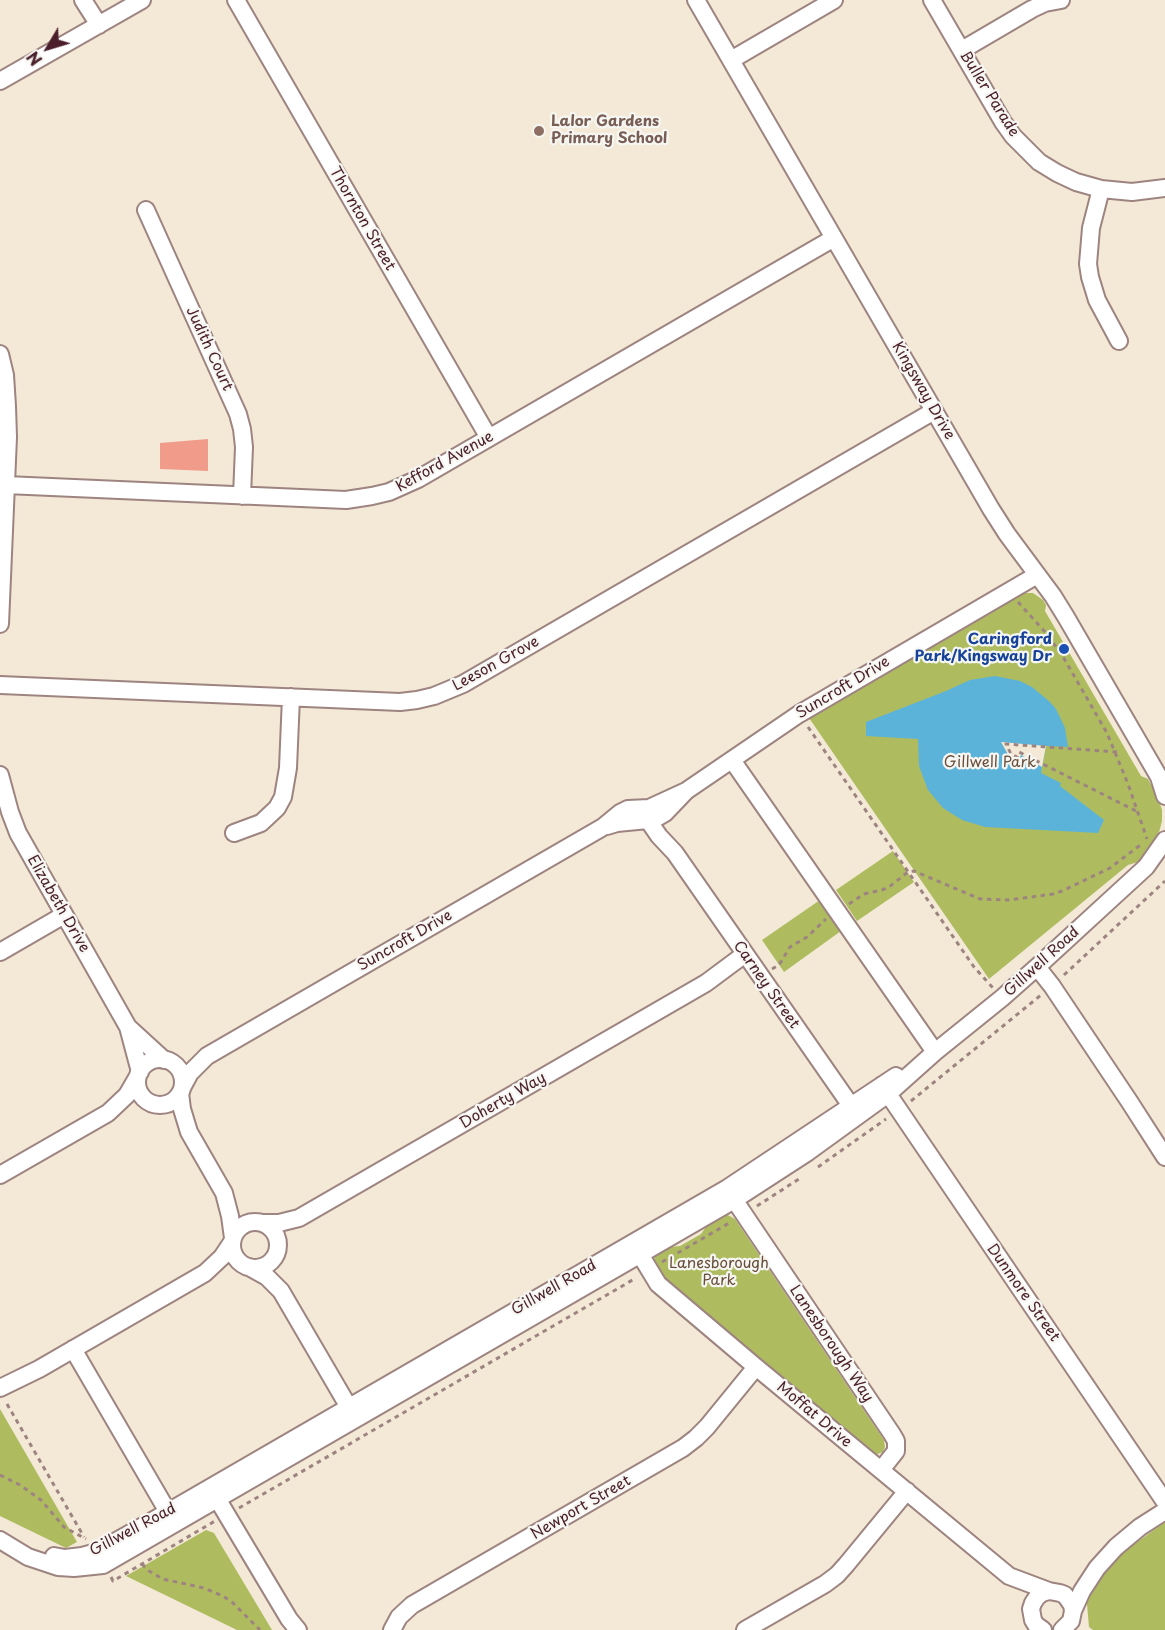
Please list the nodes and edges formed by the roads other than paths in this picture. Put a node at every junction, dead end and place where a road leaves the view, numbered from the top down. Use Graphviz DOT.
graph roads {
  1 [pos="83,0"];
  2 [pos="142,0"];
  3 [pos="236,0"];
  4 [pos="696,0"];
  5 [pos="834,0"];
  6 [pos="932,0"];
  7 [pos="1061,0"];
  8 [pos="99,25"];
  9 [pos="962,50"];
  10 [pos="731,60"];
  11 [pos="0,81"];
  12 [pos="1165,188"];
  13 [pos="1101,189"];
  14 [pos="146,210"];
  15 [pos="834,238"];
  16 [pos="1119,341"];
  17 [pos="0,354"];
  18 [pos="934,411"];
  19 [pos="489,438"];
  20 [pos="6,485"];
  21 [pos="242,495"];
  22 [pos="1037,575"];
  23 [pos="0,624"];
  24 [pos="0,685"];
  25 [pos="291,698"];
  26 [pos="732,760"];
  27 [pos="0,775"];
  28 [pos="1162,780"];
  29 [pos="1165,796"];
  30 [pos="652,815"];
  31 [pos="234,833"];
  32 [pos="1165,840"];
  33 [pos="1165,858"];
  34 [pos="1146,867"];
  35 [pos="64,915"];
  36 [pos="0,952"];
  37 [pos="748,959"];
  38 [pos="1037,967"];
  39 [pos="128,1027"];
  40 [pos="935,1052"];
  41 [pos="207,1056"];
  42 [pos="167,1061"];
  43 [pos="139,1074"];
  44 [pos="182,1089"];
  45 [pos="885,1089"];
  46 [pos="156,1104"];
  47 [pos="855,1111"];
  48 [pos="108,1113"];
  49 [pos="189,1132"];
  50 [pos="1165,1157"];
  51 [pos="0,1175"];
  52 [pos="224,1193"];
  53 [pos="730,1194"];
  54 [pos="299,1218"];
  55 [pos="260,1223"];
  56 [pos="232,1240"];
  57 [pos="636,1249"];
  58 [pos="276,1253"];
  59 [pos="248,1266"];
  60 [pos="205,1273"];
  61 [pos="281,1291"];
  62 [pos="73,1349"];
  63 [pos="756,1367"];
  64 [pos="0,1388"];
  65 [pos="352,1413"];
  66 [pos="881,1470"];
  67 [pos="908,1491"];
  68 [pos="214,1493"];
  69 [pos="1165,1502"];
  70 [pos="1165,1511"];
  71 [pos="168,1512"];
  72 [pos="2,1541"];
  73 [pos="1097,1568"];
  74 [pos="1009,1576"];
  75 [pos="1051,1591"];
  76 [pos="1031,1612"];
  77 [pos="1073,1613"];
  78 [pos="298,1630"];
  79 [pos="392,1630"];
  80 [pos="745,1630"];
  81 [pos="1024,1630"];
  82 [pos="1043,1630"];
  83 [pos="1062,1630"];
  84 [pos="1083,1630"];
  1 -- 8 [label="street"];
  2 -- 8 [label="street"];
  3 -- 19 [label="street, Thornton Street"];
  4 -- 10 [label="street, Kingsway Drive"];
  5 -- 10 [label="street"];
  6 -- 9 [label="street, Buller Parade"];
  7 -- 9 [label="street"];
  8 -- 11 [label="street"];
  9 -- 13 [label="street, Buller Parade"];
  10 -- 15 [label="street, Kingsway Drive"];
  12 -- 13 [label="street, Buller Parade"];
  13 -- 16 [label="street"];
  14 -- 21 [label="street, Judith Court"];
  15 -- 18 [label="street, Kingsway Drive"];
  15 -- 19 [label="street, Kefford Avenue"];
  17 -- 20 [label="street"];
  18 -- 22 [label="street, Kingsway Drive"];
  18 -- 25 [label="street, Leeson Grove"];
  19 -- 21 [label="street, Kefford Avenue"];
  20 -- 21 [label="street, Kefford Avenue"];
  20 -- 23 [label="street"];
  22 -- 26 [label="street, Suncroft Drive"];
  22 -- 28 [label="street, Kingsway Drive"];
  24 -- 25 [label="street, Leeson Grove"];
  25 -- 31 [label="street"];
  26 -- 30 [label="street, Suncroft Drive"];
  26 -- 40 [label="street"];
  27 -- 35 [label="street, Elizabeth Drive"];
  28 -- 29 [label="street, Kingsway Drive"];
  30 -- 37 [label="street, Carney Street"];
  30 -- 41 [label="street, Suncroft Drive"];
  32 -- 34 [label="street, Gillwell Road"];
  33 -- 34 [label="street, Gillwell Road"];
  34 -- 38 [label="street, Gillwell Road"];
  35 -- 36 [label="street"];
  35 -- 39 [label="street, Elizabeth Drive"];
  37 -- 47 [label="street, Carney Street"];
  37 -- 54 [label="street, Doherty Way"];
  38 -- 40 [label="street, Gillwell Road"];
  38 -- 50 [label="street"];
  39 -- 42 [label="street, Elizabeth Drive"];
  39 -- 43 [label="street, Elizabeth Drive"];
  40 -- 45 [label="street, Gillwell Road"];
  41 -- 42 [label="street, Suncroft Drive"];
  41 -- 44 [label="street, Suncroft Drive"];
  42 -- 43 [label="street"];
  42 -- 44 [label="street"];
  43 -- 46 [label="street"];
  43 -- 48 [label="street"];
  44 -- 46 [label="street"];
  44 -- 49 [label="street"];
  45 -- 47 [label="street, Gillwell Road"];
  45 -- 69 [label="street, Dunmore Street"];
  46 -- 48 [label="street"];
  46 -- 49 [label="street"];
  47 -- 53 [label="street, Gillwell Road"];
  48 -- 51 [label="street"];
  49 -- 52 [label="street"];
  52 -- 55 [label="street"];
  52 -- 56 [label="street"];
  53 -- 57 [label="street, Gillwell Road"];
  53 -- 66 [label="street, Lanesborough Way"];
  54 -- 55 [label="street, Doherty Way"];
  54 -- 58 [label="street, Doherty Way"];
  55 -- 56 [label="street"];
  55 -- 58 [label="street"];
  56 -- 59 [label="street"];
  56 -- 60 [label="street"];
  57 -- 63 [label="street, Moffat Drive"];
  57 -- 65 [label="street, Gillwell Road"];
  58 -- 59 [label="street"];
  58 -- 61 [label="street"];
  59 -- 60 [label="street"];
  59 -- 61 [label="street"];
  60 -- 62 [label="street"];
  61 -- 65 [label="street"];
  62 -- 64 [label="street"];
  62 -- 71 [label="street"];
  63 -- 66 [label="street, Moffat Drive"];
  63 -- 79 [label="street, Newport Street"];
  65 -- 68 [label="street, Gillwell Road"];
  66 -- 67 [label="street, Moffat Drive"];
  67 -- 74 [label="street, Moffat Drive"];
  67 -- 80 [label="street"];
  68 -- 71 [label="street, Gillwell Road"];
  68 -- 72 [label="street, Gillwell Road"];
  68 -- 78 [label="street"];
  70 -- 73 [label="street"];
  71 -- 72 [label="street, Gillwell Road"];
  73 -- 75 [label="street"];
  73 -- 77 [label="street"];
  74 -- 75 [label="street, Moffat Drive"];
  74 -- 76 [label="street, Moffat Drive"];
  75 -- 76 [label="street"];
  75 -- 77 [label="street"];
  76 -- 81 [label="street"];
  76 -- 82 [label="street, Moffat Drive"];
  77 -- 83 [label="street"];
  77 -- 84 [label="street"];
}
